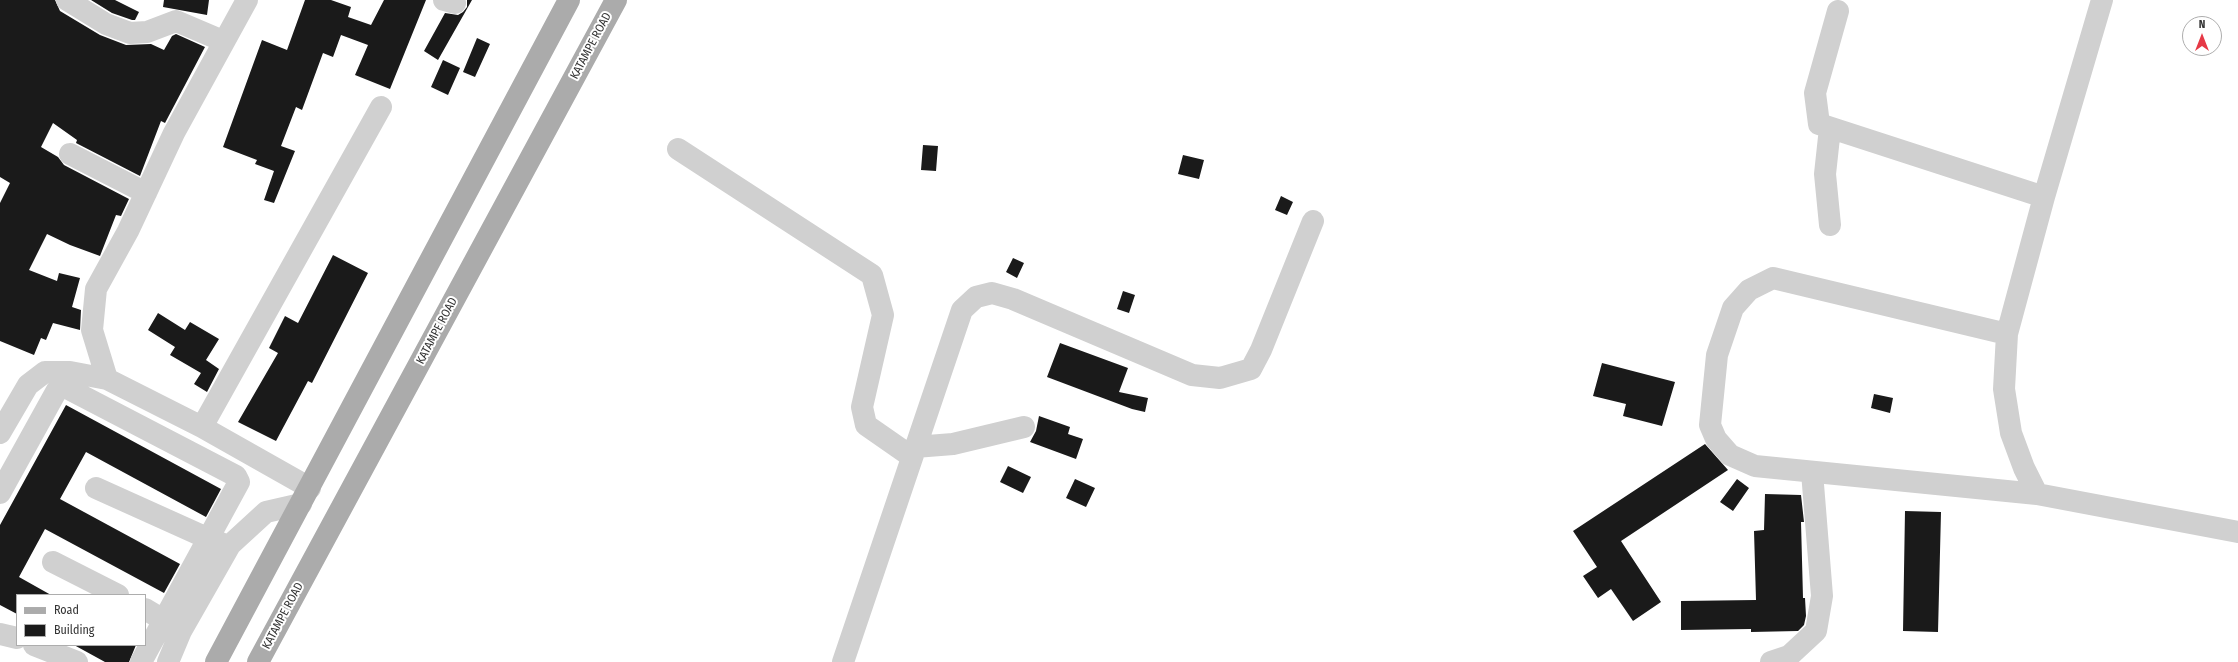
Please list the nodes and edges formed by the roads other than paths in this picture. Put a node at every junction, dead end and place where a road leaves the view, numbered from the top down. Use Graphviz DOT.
graph roads {
  1 [pos="67,0"];
  2 [pos="247,0"];
  3 [pos="569,0"];
  4 [pos="616,0"];
  5 [pos="2102,0"];
  6 [pos="1838,11"];
  7 [pos="223,41"];
  8 [pos="381,107"];
  9 [pos="1830,128"];
  10 [pos="678,149"];
  11 [pos="70,154"];
  12 [pos="146,193"];
  13 [pos="2044,197"];
  14 [pos="1314,221"];
  15 [pos="1830,225"];
  16 [pos="2007,334"];
  17 [pos="107,379"];
  18 [pos="202,427"];
  19 [pos="1024,427"];
  20 [pos="0,433"];
  21 [pos="914,452"];
  22 [pos="1812,472"];
  23 [pos="96,488"];
  24 [pos="0,493"];
  25 [pos="2037,494"];
  26 [pos="306,496"];
  27 [pos="2238,532"];
  28 [pos="207,538"];
  29 [pos="230,545"];
  30 [pos="53,562"];
  31 [pos="116,594"];
  32 [pos="154,614"];
  33 [pos="181,631"];
  34 [pos="0,634"];
  35 [pos="16,638"];
  36 [pos="146,644"];
  37 [pos="37,646"];
  38 [pos="145,646"];
  39 [pos="77,662"];
  40 [pos="141,662"];
  41 [pos="168,662"];
  42 [pos="216,662"];
  43 [pos="258,662"];
  44 [pos="843,662"];
  45 [pos="1771,662"];
  1 -- 7 [label="street"];
  2 -- 7 [label="street"];
  3 -- 26 [label="main road"];
  4 -- 43 [label="main road, KATAMPE ROAD"];
  5 -- 13 [label="street"];
  6 -- 9 [label="street"];
  7 -- 12 [label="street"];
  8 -- 18 [label="street"];
  9 -- 13 [label="street"];
  9 -- 15 [label="street"];
  10 -- 21 [label="street"];
  11 -- 12 [label="street"];
  12 -- 17 [label="street"];
  13 -- 16 [label="street"];
  14 -- 21 [label="street"];
  16 -- 22 [label="street"];
  16 -- 25 [label="street"];
  17 -- 18 [label="street"];
  17 -- 20 [label="street"];
  18 -- 26 [label="street"];
  19 -- 21 [label="street"];
  21 -- 44 [label="street"];
  22 -- 25 [label="street"];
  22 -- 45 [label="street"];
  23 -- 28 [label="street"];
  24 -- 28 [label="street"];
  25 -- 27 [label="street"];
  26 -- 29 [label="street"];
  26 -- 42 [label="main road"];
  28 -- 29 [label="street"];
  28 -- 32 [label="street"];
  29 -- 33 [label="street"];
  30 -- 31 [label="street"];
  32 -- 33 [label="street"];
  32 -- 36 [label="street"];
  33 -- 41 [label="street"];
  34 -- 35 [label="street"];
  37 -- 39 [label="street"];
  38 -- 40 [label="street"];
}
